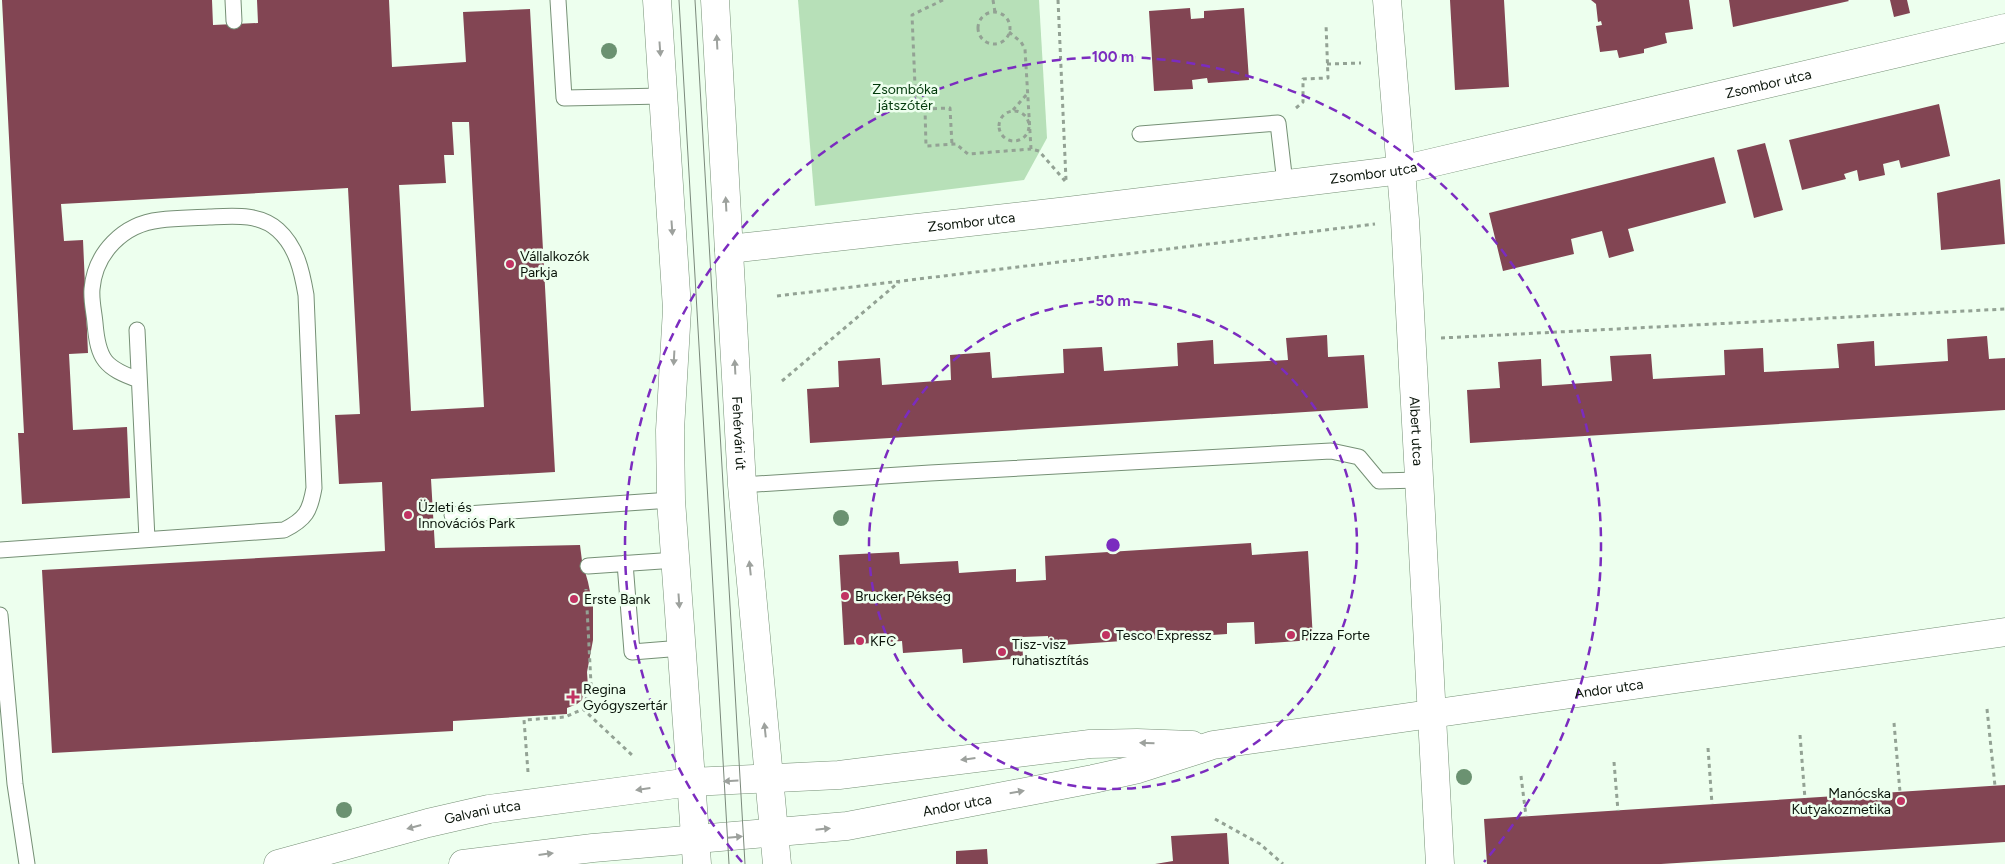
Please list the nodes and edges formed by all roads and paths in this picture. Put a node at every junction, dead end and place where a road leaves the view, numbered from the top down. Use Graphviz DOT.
graph roads {
  1 [pos="233,0"];
  2 [pos="558,0"];
  3 [pos="657,0"];
  4 [pos="715,0"];
  5 [pos="943,0"];
  6 [pos="994,0"];
  7 [pos="1058,0"];
  8 [pos="1387,0"];
  9 [pos="995,12"];
  10 [pos="234,21"];
  11 [pos="1326,24"];
  12 [pos="2005,28"];
  13 [pos="1009,32"];
  14 [pos="1362,62"];
  15 [pos="1327,64"];
  16 [pos="1028,93"];
  17 [pos="663,96"];
  18 [pos="925,109"];
  19 [pos="1012,110"];
  20 [pos="1278,123"];
  21 [pos="1029,126"];
  22 [pos="1140,134"];
  23 [pos="952,144"];
  24 [pos="1031,150"];
  25 [pos="1401,170"];
  26 [pos="1285,184"];
  27 [pos="1406,220"];
  28 [pos="729,249"];
  29 [pos="900,281"];
  30 [pos="776,296"];
  31 [pos="2005,309"];
  32 [pos="137,330"];
  33 [pos="1412,339"];
  34 [pos="139,380"];
  35 [pos="782,381"];
  36 [pos="1420,480"];
  37 [pos="742,485"];
  38 [pos="671,500"];
  39 [pos="452,515"];
  40 [pos="147,539"];
  41 [pos="0,550"];
  42 [pos="676,560"];
  43 [pos="625,563"];
  44 [pos="588,566"];
  45 [pos="586,583"];
  46 [pos="0,615"];
  47 [pos="2005,632"];
  48 [pos="682,648"];
  49 [pos="583,709"];
  50 [pos="1987,709"];
  51 [pos="1432,714"];
  52 [pos="1894,723"];
  53 [pos="1800,735"];
  54 [pos="1213,746"];
  55 [pos="1708,748"];
  56 [pos="634,757"];
  57 [pos="1614,762"];
  58 [pos="528,772"];
  59 [pos="1522,776"];
  60 [pos="770,779"];
  61 [pos="691,782"];
  62 [pos="1995,786"];
  63 [pos="1900,792"];
  64 [pos="1805,799"];
  65 [pos="1712,804"];
  66 [pos="1618,811"];
  67 [pos="1526,816"];
  68 [pos="1215,819"];
  69 [pos="775,834"];
  70 [pos="696,852"];
  71 [pos="27,864"];
  72 [pos="278,864"];
  73 [pos="463,864"];
  74 [pos="777,864"];
  75 [pos="1283,864"];
  76 [pos="1440,864"];
  1 -- 10 [label="lane"];
  2 -- 17 [label="lane"];
  3 -- 17 [label="street, one-way"];
  28 -- 4 [label="street, Fehérvári út, one-way"];
  5 -- 18 [label="path"];
  6 -- 9 [label="path"];
  7 -- 24 [label="path"];
  8 -- 25 [label="street, Albert utca"];
  9 -- 13 [label="path"];
  9 -- 13 [label="path"];
  11 -- 15 [label="path"];
  12 -- 25 [label="street, Zsombor utca"];
  13 -- 16 [label="path"];
  14 -- 15 [label="path"];
  15 -- 20 [label="path"];
  16 -- 19 [label="path"];
  16 -- 21 [label="path"];
  17 -- 38 [label="street, one-way"];
  18 -- 23 [label="path"];
  18 -- 23 [label="path"];
  19 -- 21 [label="path"];
  19 -- 21 [label="path"];
  20 -- 22 [label="lane"];
  20 -- 26 [label="lane"];
  21 -- 24 [label="path"];
  23 -- 24 [label="path"];
  25 -- 26 [label="street, Zsombor utca"];
  25 -- 27 [label="street, Albert utca"];
  26 -- 28 [label="street, Zsombor utca"];
  27 -- 29 [label="path"];
  27 -- 33 [label="street, Albert utca"];
  37 -- 28 [label="street, Fehérvári út, one-way"];
  29 -- 30 [label="path"];
  29 -- 35 [label="path"];
  31 -- 33 [label="path"];
  32 -- 34 [label="lane"];
  33 -- 36 [label="street, Albert utca"];
  34 -- 40 [label="lane"];
  34 -- 40 [label="lane"];
  36 -- 37 [label="lane"];
  36 -- 51 [label="street, Albert utca"];
  60 -- 37 [label="street, Fehérvári út, one-way"];
  38 -- 39 [label="lane"];
  38 -- 42 [label="street"];
  40 -- 41 [label="lane"];
  42 -- 43 [label="lane"];
  42 -- 48 [label="street, one-way"];
  43 -- 44 [label="lane"];
  43 -- 48 [label="lane"];
  45 -- 49 [label="path"];
  46 -- 71 [label="lane"];
  47 -- 51 [label="street, Andor utca"];
  48 -- 61 [label="street"];
  49 -- 56 [label="path"];
  49 -- 58 [label="path"];
  50 -- 62 [label="path"];
  51 -- 54 [label="street, Andor utca"];
  51 -- 76 [label="street, Albert utca"];
  52 -- 63 [label="path"];
  53 -- 64 [label="path"];
  54 -- 60 [label="street, Andor utca, one-way"];
  69 -- 54 [label="street, Andor utca, one-way"];
  55 -- 65 [label="path"];
  57 -- 66 [label="path"];
  59 -- 67 [label="path"];
  60 -- 61 [label="street, Andor utca, one-way"];
  60 -- 69 [label="street, Fehérvári út"];
  61 -- 70 [label="street"];
  61 -- 72 [label="street, Galvani utca, one-way"];
  68 -- 75 [label="path"];
  70 -- 69 [label="street, Andor utca, one-way"];
  69 -- 74 [label="street, Fehérvári út"];
  73 -- 70 [label="street, one-way"];
}
